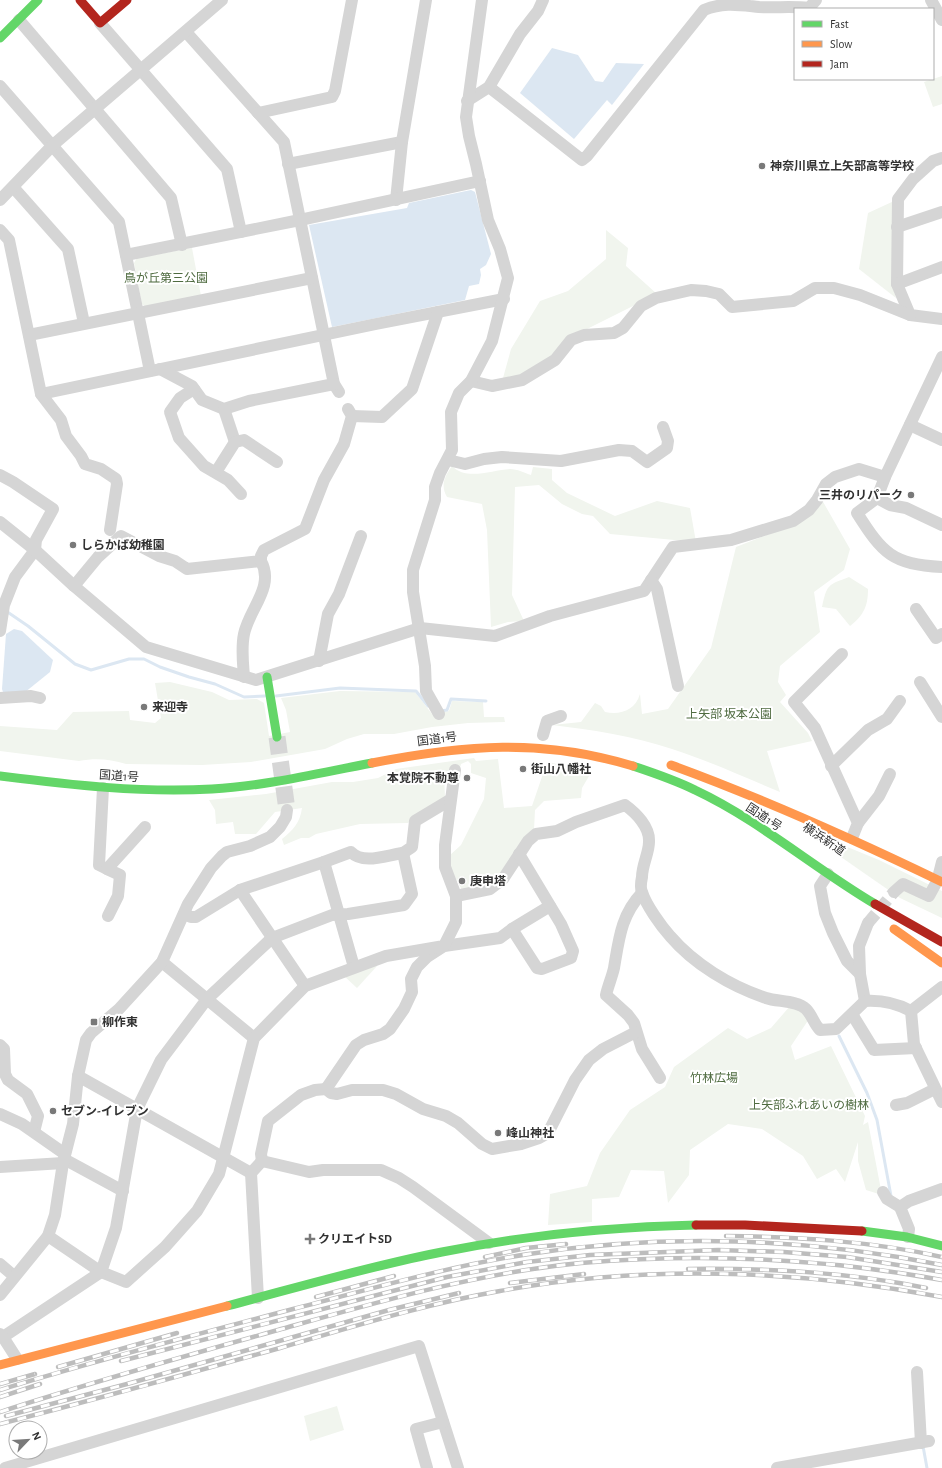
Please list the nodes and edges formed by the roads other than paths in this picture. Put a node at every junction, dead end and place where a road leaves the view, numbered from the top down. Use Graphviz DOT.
graph roads {
  1 [pos="38,0"];
  2 [pos="80,0"];
  3 [pos="127,0"];
  4 [pos="222,0"];
  5 [pos="352,0"];
  6 [pos="426,0"];
  7 [pos="482,0"];
  8 [pos="543,0"];
  9 [pos="816,0"];
  10 [pos="931,0"];
  11 [pos="18,20"];
  12 [pos="942,20"];
  13 [pos="100,23"];
  14 [pos="186,32"];
  15 [pos="0,38"];
  16 [pos="140,70"];
  17 [pos="0,86"];
  18 [pos="489,86"];
  19 [pos="467,101"];
  20 [pos="95,110"];
  21 [pos="258,113"];
  22 [pos="402,142"];
  23 [pos="53,145"];
  24 [pos="942,158"];
  25 [pos="288,164"];
  26 [pos="480,181"];
  27 [pos="13,187"];
  28 [pos="0,200"];
  29 [pos="396,200"];
  30 [pos="942,212"];
  31 [pos="300,220"];
  32 [pos="898,227"];
  33 [pos="0,230"];
  34 [pos="241,232"];
  35 [pos="182,245"];
  36 [pos="126,255"];
  37 [pos="942,267"];
  38 [pos="312,278"];
  39 [pos="896,284"];
  40 [pos="504,299"];
  41 [pos="138,312"];
  42 [pos="438,312"];
  43 [pos="910,315"];
  44 [pos="942,319"];
  45 [pos="84,323"];
  46 [pos="29,335"];
  47 [pos="324,335"];
  48 [pos="942,357"];
  49 [pos="155,370"];
  50 [pos="471,381"];
  51 [pos="194,389"];
  52 [pos="41,394"];
  53 [pos="224,409"];
  54 [pos="910,425"];
  55 [pos="663,427"];
  56 [pos="942,440"];
  57 [pos="235,442"];
  58 [pos="448,460"];
  59 [pos="277,462"];
  60 [pos="216,472"];
  61 [pos="0,475"];
  62 [pos="885,477"];
  63 [pos="241,494"];
  64 [pos="878,498"];
  65 [pos="0,522"];
  66 [pos="942,525"];
  67 [pos="110,530"];
  68 [pos="361,536"];
  69 [pos="34,550"];
  70 [pos="261,561"];
  71 [pos="942,567"];
  72 [pos="651,580"];
  73 [pos="74,586"];
  74 [pos="916,609"];
  75 [pos="420,628"];
  76 [pos="0,631"];
  77 [pos="942,634"];
  78 [pos="842,654"];
  79 [pos="319,661"];
  80 [pos="244,677"];
  81 [pos="267,677"];
  82 [pos="920,682"];
  83 [pos="678,686"];
  84 [pos="0,698"];
  85 [pos="40,698"];
  86 [pos="900,701"];
  87 [pos="439,714"];
  88 [pos="561,716"];
  89 [pos="942,717"];
  90 [pos="542,735"];
  91 [pos="277,737"];
  92 [pos="659,761"];
  93 [pos="831,766"];
  94 [pos="455,770"];
  95 [pos="692,773"];
  96 [pos="890,774"];
  97 [pos="0,776"];
  98 [pos="103,788"];
  99 [pos="450,800"];
  100 [pos="754,808"];
  101 [pos="288,810"];
  102 [pos="858,823"];
  103 [pos="145,827"];
  104 [pos="852,838"];
  105 [pos="403,853"];
  106 [pos="519,854"];
  107 [pos="324,862"];
  108 [pos="942,862"];
  109 [pos="107,868"];
  110 [pos="828,874"];
  111 [pos="939,881"];
  112 [pos="846,887"];
  113 [pos="240,890"];
  114 [pos="642,893"];
  115 [pos="891,894"];
  116 [pos="456,896"];
  117 [pos="550,906"];
  118 [pos="184,914"];
  119 [pos="340,915"];
  120 [pos="108,916"];
  121 [pos="868,923"];
  122 [pos="512,929"];
  123 [pos="272,938"];
  124 [pos="942,942"];
  125 [pos="444,946"];
  126 [pos="162,962"];
  127 [pos="942,963"];
  128 [pos="354,967"];
  129 [pos="860,974"];
  130 [pos="305,986"];
  131 [pos="942,987"];
  132 [pos="207,999"];
  133 [pos="865,1001"];
  134 [pos="911,1011"];
  135 [pos="852,1014"];
  136 [pos="636,1032"];
  137 [pos="254,1038"];
  138 [pos="0,1045"];
  139 [pos="916,1048"];
  140 [pos="78,1076"];
  141 [pos="660,1078"];
  142 [pos="326,1090"];
  143 [pos="939,1095"];
  144 [pos="896,1105"];
  145 [pos="137,1109"];
  146 [pos="0,1114"];
  147 [pos="34,1132"];
  148 [pos="224,1158"];
  149 [pos="64,1159"];
  150 [pos="262,1161"];
  151 [pos="0,1167"];
  152 [pos="250,1173"];
  153 [pos="942,1189"];
  154 [pos="123,1191"];
  155 [pos="883,1192"];
  156 [pos="900,1207"];
  157 [pos="48,1236"];
  158 [pos="908,1237"];
  159 [pos="489,1243"];
  160 [pos="942,1246"];
  161 [pos="0,1264"];
  162 [pos="101,1272"];
  163 [pos="14,1276"];
  164 [pos="0,1295"];
  165 [pos="258,1298"];
  166 [pos="2,1336"];
  167 [pos="17,1359"];
  168 [pos="0,1365"];
  169 [pos="917,1372"];
  170 [pos="443,1422"];
  171 [pos="809,1465"];
  172 [pos="5,1468"];
  173 [pos="427,1468"];
  174 [pos="458,1468"];
  175 [pos="777,1468"];
  1 -- 11 [label="main road"];
  2 -- 13 [label="main road"];
  3 -- 13 [label="main road"];
  4 -- 14 [label="street"];
  5 -- 21 [label="street"];
  6 -- 22 [label="street"];
  7 -- 19 [label="street"];
  8 -- 18 [label="street"];
  9 -- 18 [label="street"];
  10 -- 12 [label="street"];
  11 -- 15 [label="main road"];
  11 -- 20 [label="street"];
  13 -- 16 [label="street"];
  14 -- 16 [label="street"];
  14 -- 21 [label="street"];
  16 -- 20 [label="street"];
  16 -- 34 [label="street"];
  17 -- 23 [label="street"];
  18 -- 19 [label="street"];
  19 -- 26 [label="street"];
  20 -- 23 [label="street"];
  20 -- 35 [label="street"];
  21 -- 25 [label="street"];
  22 -- 25 [label="street"];
  22 -- 29 [label="street"];
  23 -- 27 [label="street"];
  23 -- 36 [label="street"];
  24 -- 32 [label="street"];
  25 -- 31 [label="street"];
  26 -- 29 [label="street"];
  26 -- 40 [label="street"];
  27 -- 28 [label="street"];
  27 -- 45 [label="street"];
  29 -- 31 [label="street"];
  30 -- 32 [label="street"];
  31 -- 34 [label="street"];
  31 -- 38 [label="street"];
  32 -- 39 [label="street"];
  33 -- 46 [label="street"];
  34 -- 35 [label="street"];
  35 -- 36 [label="street"];
  36 -- 41 [label="street"];
  37 -- 39 [label="street"];
  38 -- 41 [label="street"];
  38 -- 47 [label="street"];
  39 -- 43 [label="street"];
  40 -- 42 [label="street"];
  40 -- 50 [label="street"];
  41 -- 45 [label="street"];
  41 -- 49 [label="street"];
  42 -- 47 [label="street"];
  42 -- 70 [label="street"];
  43 -- 44 [label="street"];
  43 -- 50 [label="street"];
  45 -- 46 [label="street"];
  46 -- 52 [label="street"];
  47 -- 49 [label="street"];
  47 -- 53 [label="street"];
  48 -- 54 [label="street"];
  49 -- 51 [label="street"];
  49 -- 52 [label="street"];
  50 -- 58 [label="street"];
  51 -- 53 [label="street"];
  51 -- 60 [label="street"];
  52 -- 67 [label="street"];
  53 -- 57 [label="street"];
  54 -- 56 [label="street"];
  54 -- 62 [label="street"];
  55 -- 58 [label="street"];
  57 -- 59 [label="street"];
  57 -- 60 [label="street"];
  58 -- 75 [label="street"];
  60 -- 63 [label="street"];
  61 -- 69 [label="street"];
  62 -- 64 [label="street"];
  62 -- 72 [label="street"];
  64 -- 66 [label="street"];
  64 -- 71 [label="street"];
  65 -- 69 [label="street"];
  68 -- 79 [label="street"];
  69 -- 73 [label="street"];
  69 -- 76 [label="street"];
  70 -- 73 [label="street"];
  70 -- 80 [label="street"];
  72 -- 75 [label="street"];
  72 -- 83 [label="street"];
  73 -- 80 [label="street"];
  74 -- 77 [label="street"];
  75 -- 79 [label="street"];
  75 -- 87 [label="street"];
  78 -- 93 [label="street"];
  79 -- 81 [label="street"];
  80 -- 81 [label="street"];
  81 -- 91 [label="main road"];
  82 -- 89 [label="street"];
  84 -- 85 [label="street"];
  86 -- 93 [label="street"];
  88 -- 90 [label="street"];
  92 -- 95 [label="main road"];
  93 -- 102 [label="street"];
  94 -- 99 [label="street"];
  95 -- 100 [label="main road"];
  95 -- 104 [label="main road"];
  96 -- 102 [label="street"];
  97 -- 98 [label="main road, 国道1号"];
  98 -- 109 [label="street"];
  98 -- 110 [label="main road, 国道1号"];
  99 -- 105 [label="street"];
  99 -- 116 [label="street"];
  101 -- 118 [label="street"];
  102 -- 104 [label="street"];
  103 -- 109 [label="street"];
  104 -- 111 [label="main road"];
  105 -- 107 [label="street"];
  105 -- 119 [label="street"];
  106 -- 114 [label="street"];
  106 -- 116 [label="street"];
  106 -- 117 [label="street"];
  107 -- 113 [label="street"];
  107 -- 119 [label="street"];
  108 -- 111 [label="street"];
  109 -- 120 [label="street"];
  110 -- 112 [label="main road, 国道1号"];
  110 -- 129 [label="street"];
  111 -- 115 [label="street"];
  112 -- 124 [label="main road"];
  112 -- 127 [label="main road"];
  113 -- 118 [label="street"];
  113 -- 123 [label="street"];
  114 -- 135 [label="street"];
  114 -- 136 [label="street"];
  116 -- 125 [label="street"];
  117 -- 122 [label="street"];
  117 -- 122 [label="street"];
  118 -- 126 [label="street"];
  119 -- 123 [label="street"];
  119 -- 128 [label="street"];
  121 -- 129 [label="street"];
  122 -- 125 [label="street"];
  123 -- 130 [label="street"];
  123 -- 132 [label="street"];
  125 -- 128 [label="street"];
  125 -- 142 [label="street"];
  126 -- 132 [label="street"];
  126 -- 140 [label="street"];
  128 -- 130 [label="street"];
  129 -- 133 [label="street"];
  130 -- 137 [label="street"];
  131 -- 134 [label="street"];
  132 -- 137 [label="street"];
  132 -- 145 [label="street"];
  133 -- 134 [label="street"];
  133 -- 135 [label="street"];
  134 -- 139 [label="street"];
  135 -- 139 [label="street"];
  136 -- 141 [label="street"];
  136 -- 142 [label="street"];
  137 -- 148 [label="street"];
  138 -- 147 [label="street"];
  139 -- 143 [label="street"];
  140 -- 145 [label="street"];
  140 -- 149 [label="street"];
  142 -- 150 [label="street"];
  143 -- 144 [label="street"];
  145 -- 148 [label="street"];
  145 -- 154 [label="street"];
  146 -- 147 [label="street"];
  147 -- 149 [label="street"];
  148 -- 152 [label="street"];
  148 -- 162 [label="street"];
  149 -- 151 [label="street"];
  149 -- 154 [label="street"];
  149 -- 157 [label="street"];
  150 -- 152 [label="street"];
  150 -- 159 [label="street"];
  152 -- 165 [label="street"];
  153 -- 156 [label="street"];
  154 -- 162 [label="street"];
  155 -- 156 [label="street"];
  156 -- 158 [label="street"];
  157 -- 162 [label="street"];
  157 -- 163 [label="street"];
  158 -- 159 [label="main road"];
  158 -- 160 [label="main road"];
  159 -- 165 [label="main road"];
  161 -- 163 [label="street"];
  162 -- 166 [label="street"];
  163 -- 164 [label="street"];
  165 -- 167 [label="main road"];
  166 -- 167 [label="street"];
  167 -- 168 [label="main road"];
  169 -- 171 [label="street"];
  170 -- 172 [label="street"];
  170 -- 173 [label="street"];
  170 -- 174 [label="street"];
  171 -- 175 [label="street"];
}
